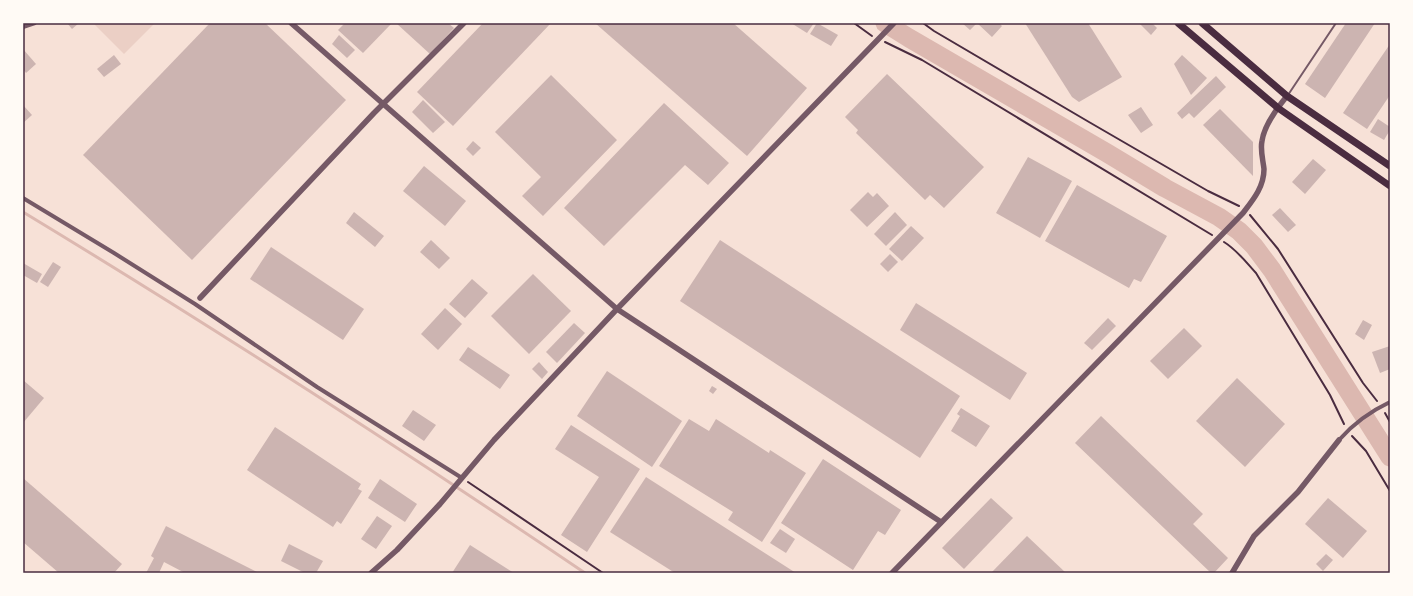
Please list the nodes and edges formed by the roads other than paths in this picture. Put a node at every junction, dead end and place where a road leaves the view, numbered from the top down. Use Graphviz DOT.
graph roads {
  1 [pos="35,23"];
  2 [pos="291,23"];
  3 [pos="464,23"];
  4 [pos="894,23"];
  5 [pos="1178,23"];
  6 [pos="1202,23"];
  7 [pos="1336,23"];
  8 [pos="23,27"];
  9 [pos="1288,96"];
  10 [pos="384,103"];
  11 [pos="1278,108"];
  12 [pos="1390,166"];
  13 [pos="1390,186"];
  14 [pos="23,198"];
  15 [pos="200,298"];
  16 [pos="617,309"];
  17 [pos="1390,402"];
  18 [pos="1339,440"];
  19 [pos="461,480"];
  20 [pos="941,522"];
  21 [pos="371,573"];
  22 [pos="892,573"];
  23 [pos="1232,573"];
  1 -- 8 [label="street"];
  2 -- 10 [label="street"];
  3 -- 10 [label="street"];
  4 -- 16 [label="street"];
  5 -- 11 [label="main road"];
  6 -- 9 [label="main road"];
  7 -- 9 [label="lane"];
  9 -- 11 [label="street"];
  9 -- 12 [label="main road"];
  10 -- 15 [label="street"];
  10 -- 16 [label="street"];
  11 -- 13 [label="main road"];
  11 -- 20 [label="street"];
  14 -- 19 [label="street"];
  16 -- 19 [label="street"];
  16 -- 20 [label="street"];
  17 -- 18 [label="street"];
  18 -- 23 [label="street"];
  19 -- 21 [label="street"];
  20 -- 22 [label="street"];
}
